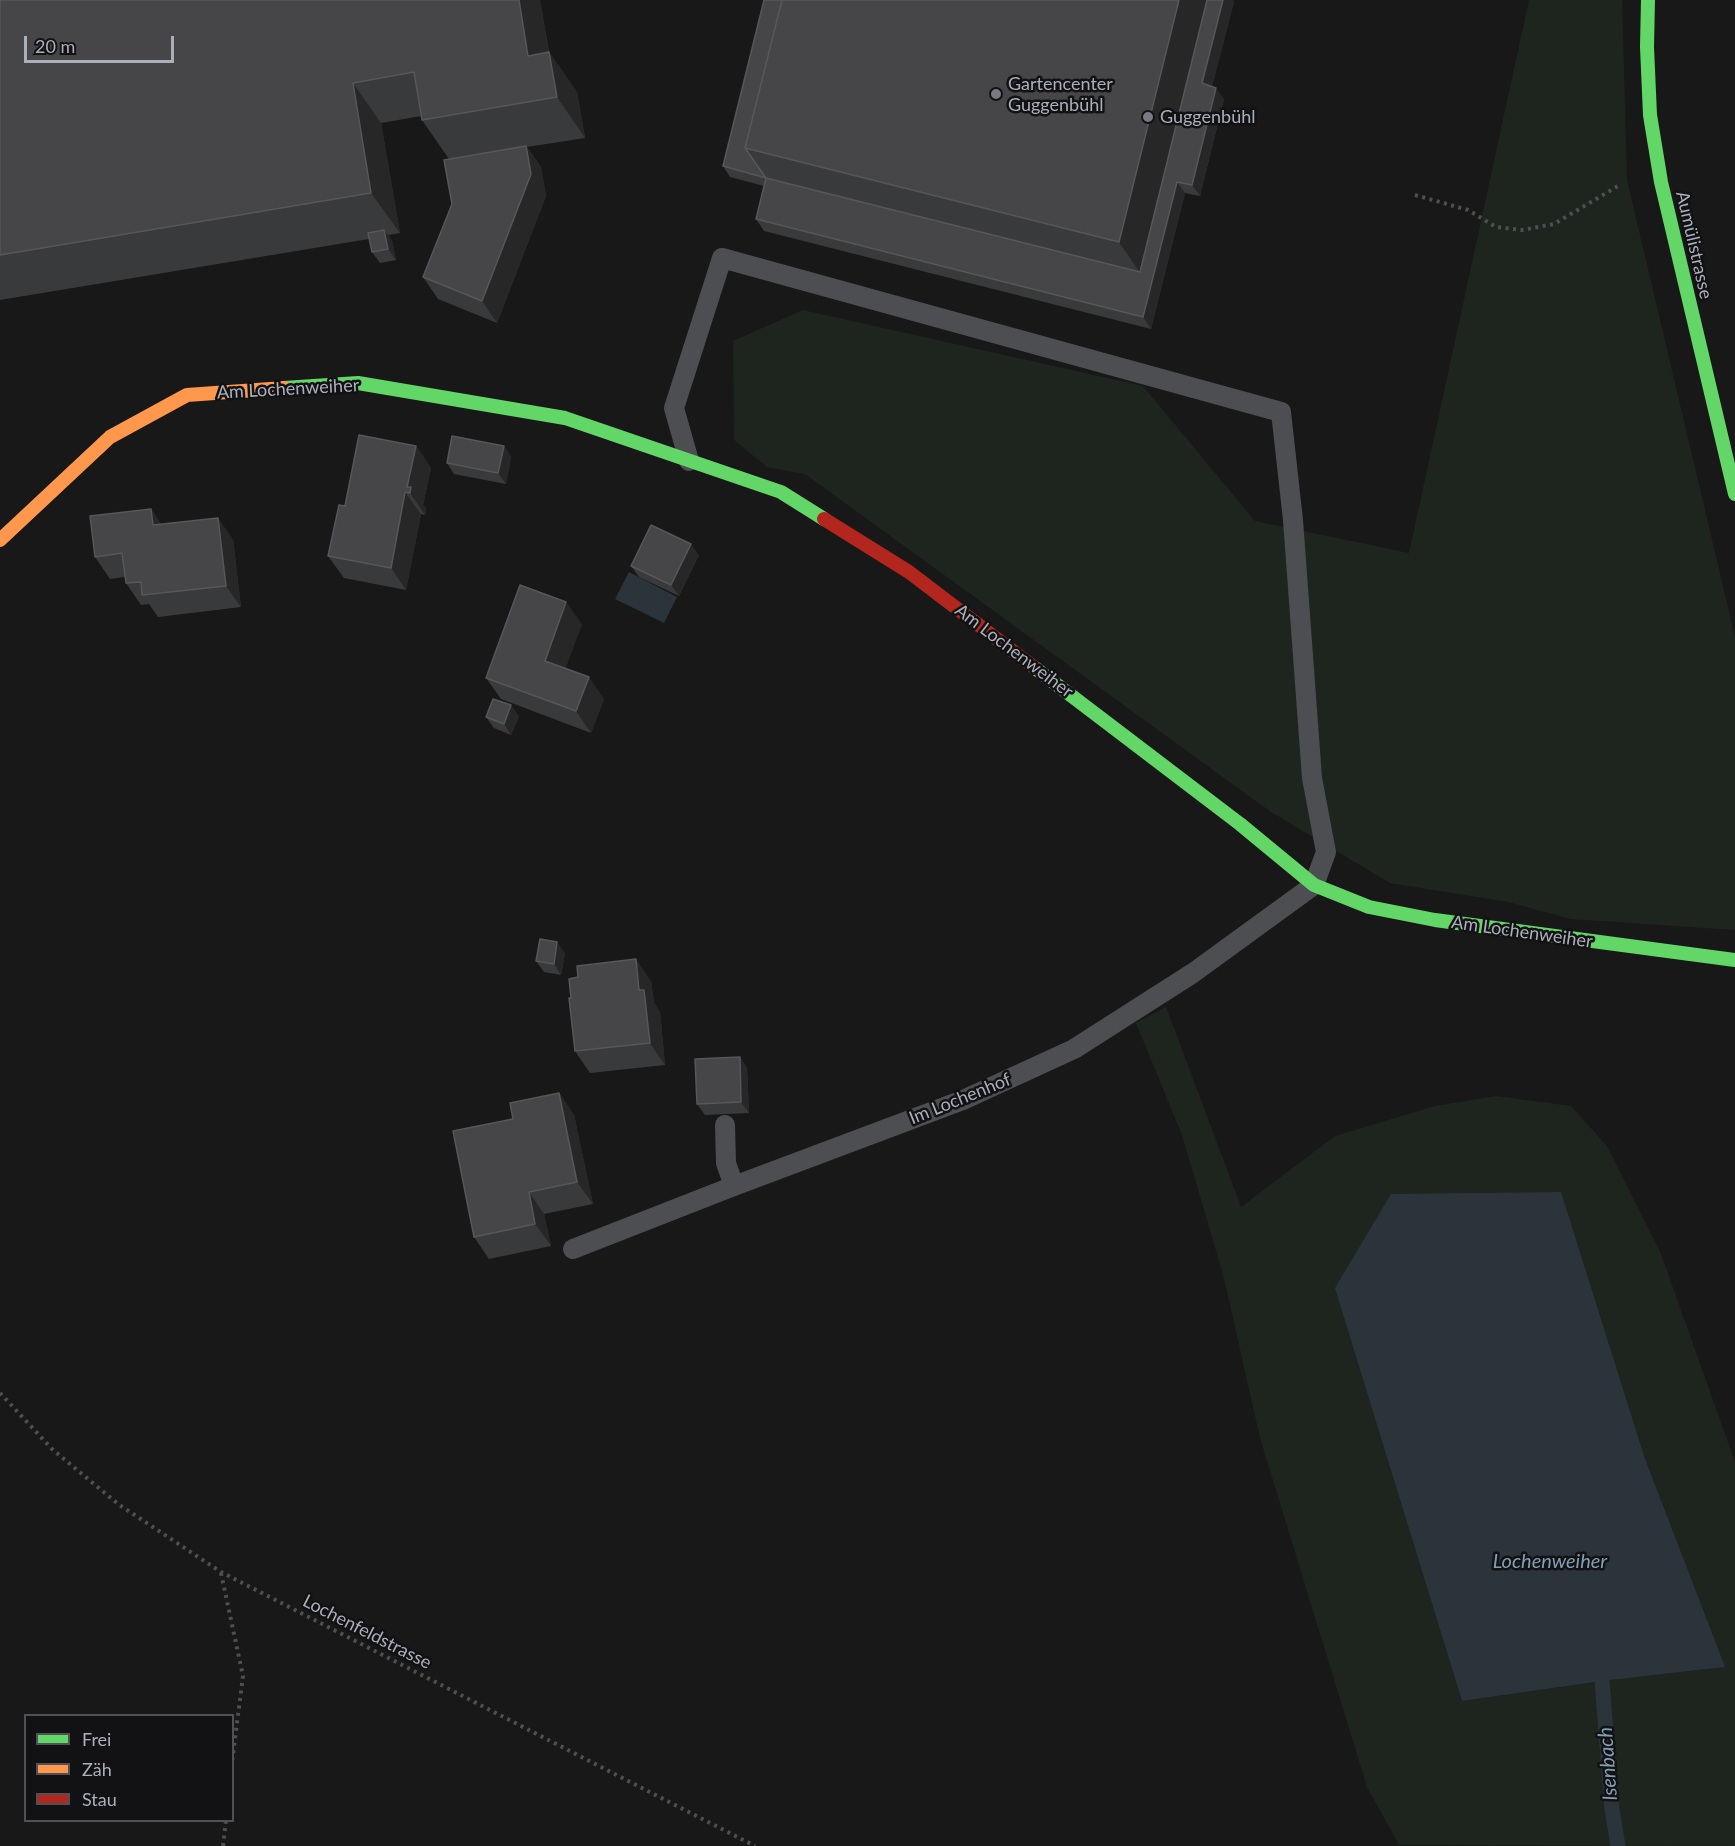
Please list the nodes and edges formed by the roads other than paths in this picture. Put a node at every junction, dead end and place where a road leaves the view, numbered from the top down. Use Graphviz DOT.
graph roads {
  1 [pos="1648,0"];
  2 [pos="689,460"];
  3 [pos="1735,494"];
  4 [pos="0,540"];
  5 [pos="1314,885"];
  6 [pos="1735,960"];
  7 [pos="725,1125"];
  8 [pos="734,1186"];
  9 [pos="573,1249"];
  1 -- 3 [label="street, Aumülistrasse"];
  2 -- 4 [label="street, Am Lochenweiher"];
  2 -- 5 [label="street, Am Lochenweiher"];
  2 -- 5 [label="lane"];
  5 -- 6 [label="street, Am Lochenweiher"];
  5 -- 8 [label="lane, Im Lochenhof"];
  7 -- 8 [label="lane"];
  8 -- 9 [label="lane, Im Lochenhof"];
}
